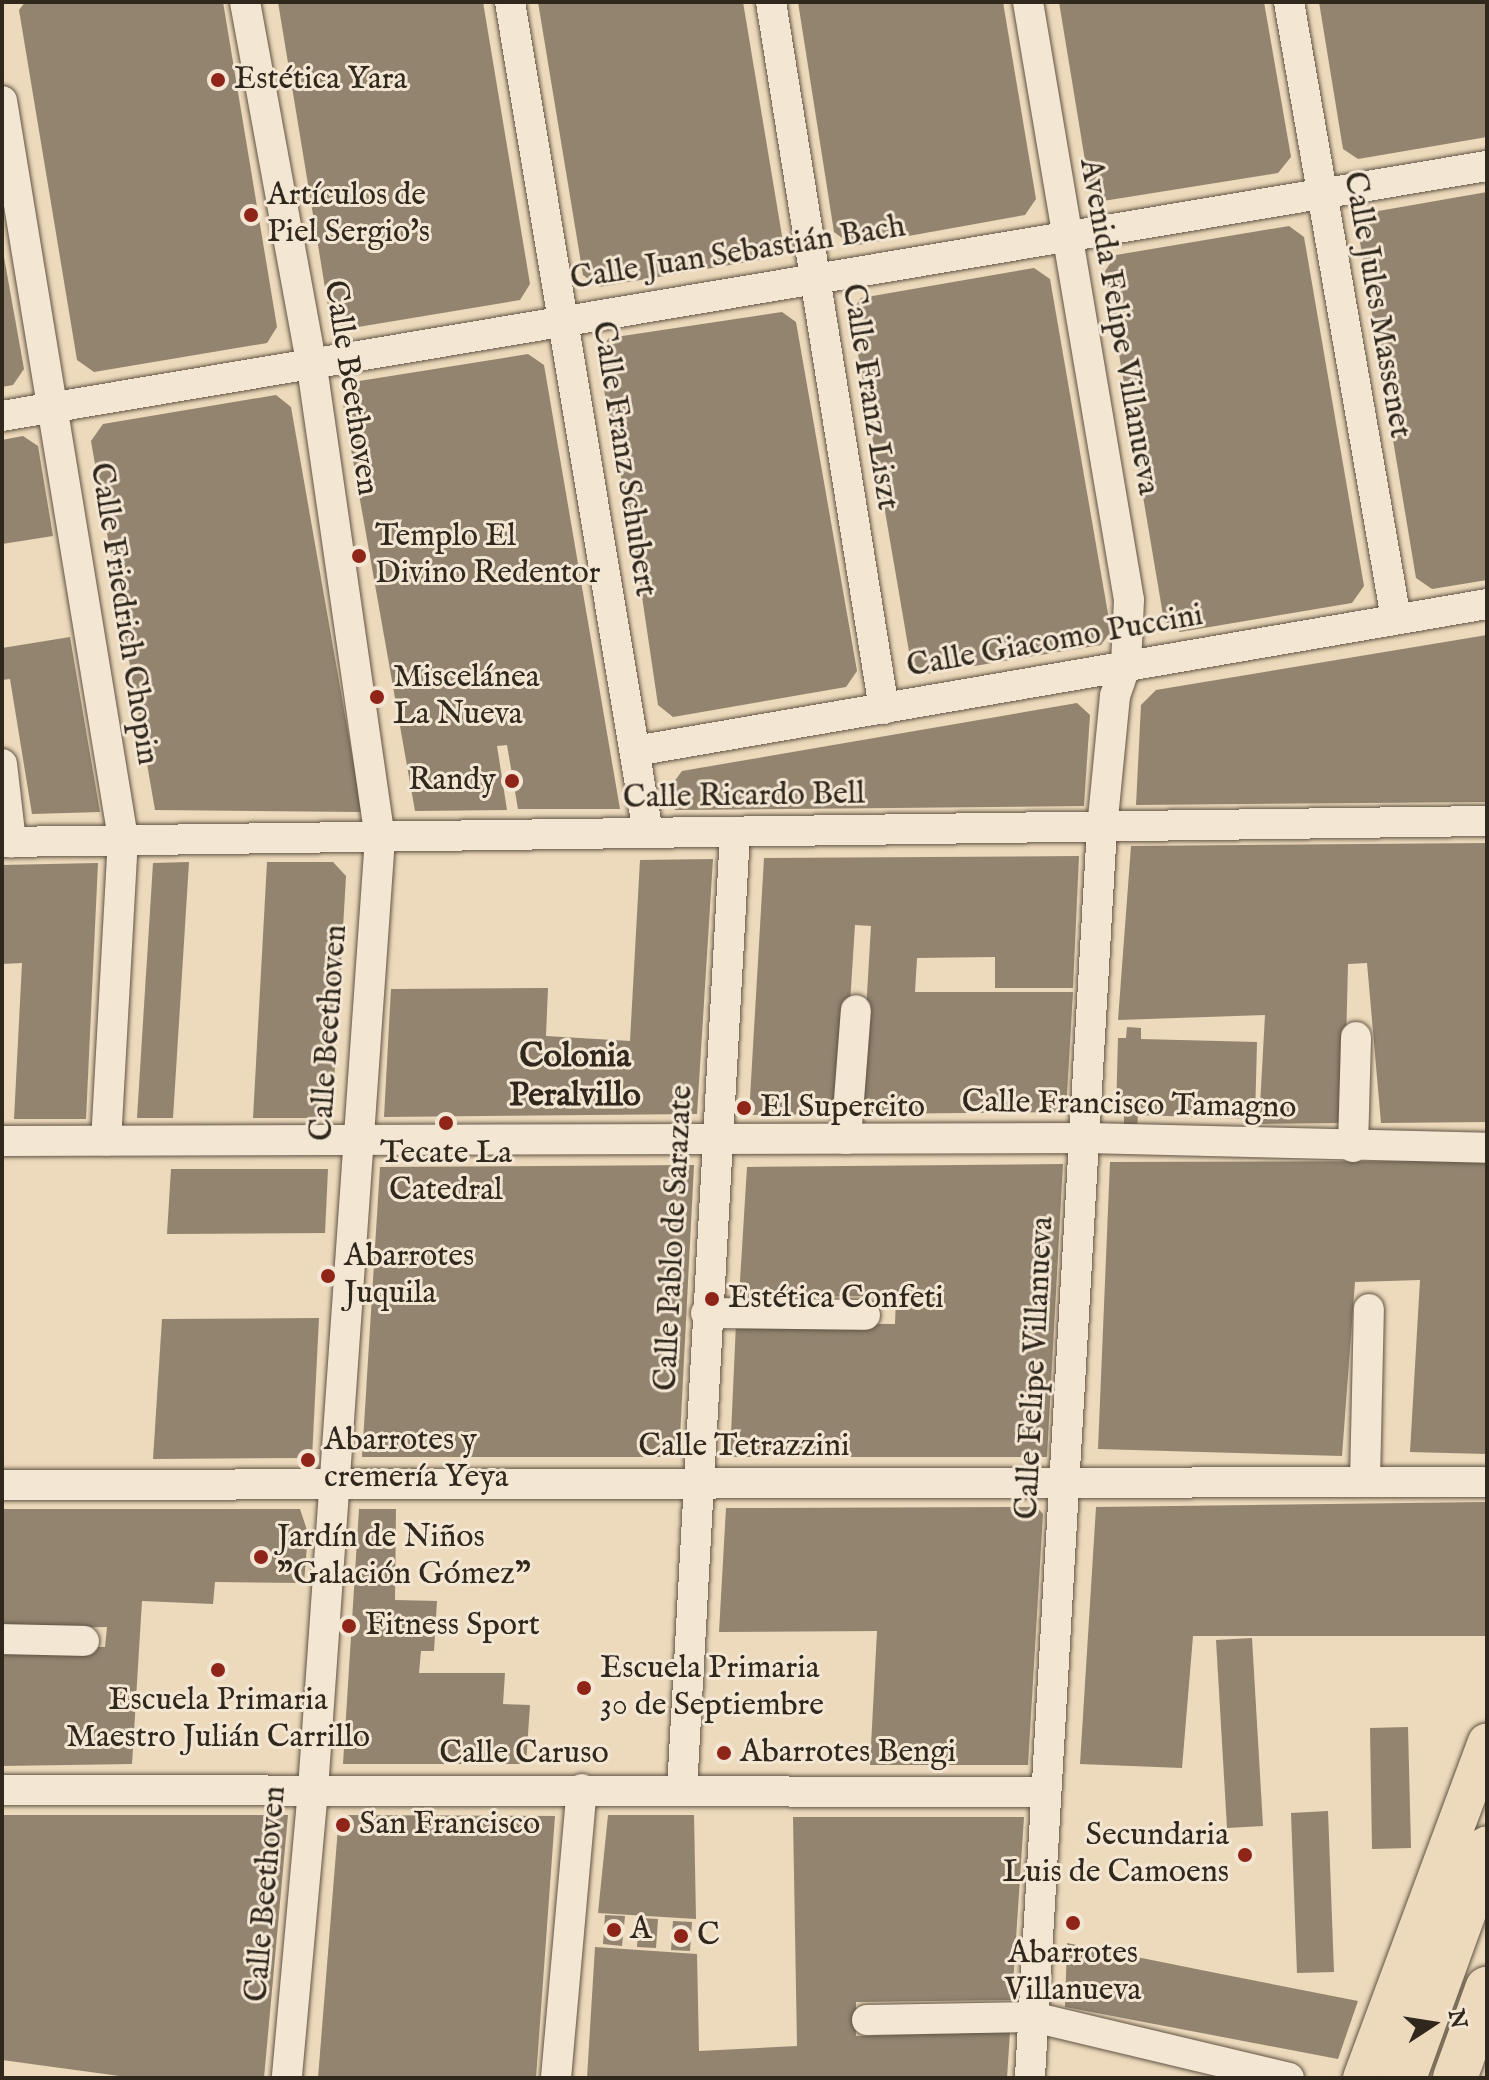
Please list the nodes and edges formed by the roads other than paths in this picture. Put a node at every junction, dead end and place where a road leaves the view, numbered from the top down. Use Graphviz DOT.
graph roads {
  1 [pos="245,2"];
  2 [pos="510,2"];
  3 [pos="771,2"];
  4 [pos="1028,2"];
  5 [pos="1289,2"];
  6 [pos="2,101"];
  7 [pos="1487,166"];
  8 [pos="1320,196"];
  9 [pos="1065,234"];
  10 [pos="813,280"];
  11 [pos="563,319"];
  12 [pos="311,360"];
  13 [pos="54,408"];
  14 [pos="2,416"];
  15 [pos="1487,604"];
  16 [pos="1396,619"];
  17 [pos="1126,664"];
  18 [pos="884,709"];
  19 [pos="635,751"];
  20 [pos="2,764"];
  21 [pos="1487,821"];
  22 [pos="1102,828"];
  23 [pos="648,833"];
  24 [pos="735,833"];
  25 [pos="123,838"];
  26 [pos="380,838"];
  27 [pos="7,842"];
  28 [pos="856,1010"];
  29 [pos="1356,1037"];
  30 [pos="359,1137"];
  31 [pos="716,1137"];
  32 [pos="1086,1138"];
  33 [pos="846,1139"];
  34 [pos="2,1141"];
  35 [pos="106,1141"];
  36 [pos="1353,1147"];
  37 [pos="1487,1148"];
  38 [pos="1369,1309"];
  39 [pos="706,1313"];
  40 [pos="865,1315"];
  41 [pos="1065,1481"];
  42 [pos="1365,1481"];
  43 [pos="1487,1482"];
  44 [pos="333,1483"];
  45 [pos="2,1485"];
  46 [pos="699,1485"];
  47 [pos="2,1639"];
  48 [pos="84,1641"];
  49 [pos="1487,1742"];
  50 [pos="582,1789"];
  51 [pos="2,1790"];
  52 [pos="313,1790"];
  53 [pos="682,1790"];
  54 [pos="1046,1792"];
  55 [pos="1487,1849"];
  56 [pos="1487,1989"];
  57 [pos="1033,2017"];
  58 [pos="867,2020"];
  59 [pos="287,2078"];
  60 [pos="556,2078"];
  61 [pos="1030,2078"];
  62 [pos="1289,2078"];
  63 [pos="1362,2078"];
  64 [pos="1404,2078"];
  65 [pos="1455,2078"];
  1 -- 12 [label="street, Calle Beethoven"];
  2 -- 11 [label="street, Calle Franz Schubert"];
  3 -- 10 [label="street, Calle Franz Liszt"];
  4 -- 9 [label="street, Avenida Felipe Villanueva"];
  5 -- 8 [label="street, Calle Jules Massenet"];
  6 -- 13 [label="street, Calle Friedrich Chopin"];
  7 -- 8 [label="street, Calle Juan Sebastián Bach"];
  8 -- 9 [label="street, Calle Juan Sebastián Bach"];
  8 -- 16 [label="street, Calle Jules Massenet"];
  9 -- 10 [label="street, Calle Juan Sebastián Bach"];
  9 -- 17 [label="street, Avenida Felipe Villanueva"];
  10 -- 11 [label="street, Calle Juan Sebastián Bach"];
  10 -- 18 [label="street, Calle Franz Liszt"];
  11 -- 12 [label="street, Calle Juan Sebastián Bach"];
  11 -- 19 [label="street, Calle Franz Schubert"];
  12 -- 13 [label="street, Calle Juan Sebastián Bach"];
  12 -- 26 [label="street, Calle Beethoven"];
  13 -- 14 [label="street, Calle Juan Sebastián Bach"];
  13 -- 25 [label="street, Calle Friedrich Chopin"];
  15 -- 16 [label="street, Calle Giacomo Puccini"];
  16 -- 17 [label="street, Calle Giacomo Puccini"];
  17 -- 18 [label="street, Calle Giacomo Puccini"];
  17 -- 22 [label="street, Calle Felipe Villanueva"];
  18 -- 19 [label="street, Calle Giacomo Puccini"];
  19 -- 23 [label="street, Calle Franz Schubert"];
  20 -- 27 [label="street"];
  21 -- 22 [label="street, Calle Ricardo Bell"];
  22 -- 24 [label="street, Calle Ricardo Bell"];
  22 -- 32 [label="street, Calle Felipe Villanueva"];
  23 -- 24 [label="street, Calle Ricardo Bell"];
  23 -- 26 [label="street, Calle Ricardo Bell"];
  24 -- 31 [label="street, Calle Pablo de Sarazate"];
  25 -- 26 [label="street, Calle Ricardo Bell"];
  25 -- 27 [label="street, Calle Ricardo Bell"];
  25 -- 35 [label="street, Calle Friedrich Chopin"];
  26 -- 30 [label="street, Calle Beethoven"];
  28 -- 33 [label="street"];
  29 -- 36 [label="street"];
  30 -- 31 [label="street, Calle Francisco Tamagno"];
  30 -- 35 [label="street, Calle Francisco Tamagno"];
  30 -- 44 [label="street, Calle Beethoven"];
  31 -- 33 [label="street, Calle Francisco Tamagno"];
  31 -- 39 [label="street, Calle Pablo de Sarazate"];
  32 -- 33 [label="street, Calle Francisco Tamagno"];
  32 -- 36 [label="street, Calle Francisco Tamagno"];
  32 -- 41 [label="street, Calle Felipe Villanueva"];
  34 -- 35 [label="street, Calle Francisco Tamagno"];
  36 -- 37 [label="street, Calle Francisco Tamagno"];
  38 -- 42 [label="street"];
  39 -- 40 [label="street"];
  39 -- 46 [label="street, Calle Pablo de Sarazate"];
  41 -- 42 [label="street, Calle Tetrazzini"];
  41 -- 46 [label="street, Calle Tetrazzini"];
  41 -- 54 [label="street, Calle Felipe Villanueva"];
  42 -- 43 [label="street, Calle Tetrazzini"];
  44 -- 45 [label="street, Calle Tetrazzini"];
  44 -- 46 [label="street, Calle Tetrazzini"];
  44 -- 52 [label="street, Calle Beethoven"];
  46 -- 53 [label="street, Calle Pablo de Sarazate"];
  47 -- 48 [label="street"];
  49 -- 63 [label="main road"];
  50 -- 52 [label="street, Calle Caruso"];
  50 -- 53 [label="street, Calle Caruso"];
  50 -- 60 [label="street"];
  51 -- 52 [label="street, Calle Caruso"];
  52 -- 59 [label="street, Calle Beethoven"];
  53 -- 54 [label="street, Calle Caruso"];
  54 -- 57 [label="street, Calle Felipe Villanueva"];
  55 -- 64 [label="highway"];
  56 -- 65 [label="highway"];
  57 -- 58 [label="street"];
  57 -- 61 [label="street, Calle Felipe Villanueva"];
  57 -- 62 [label="street"];
}
